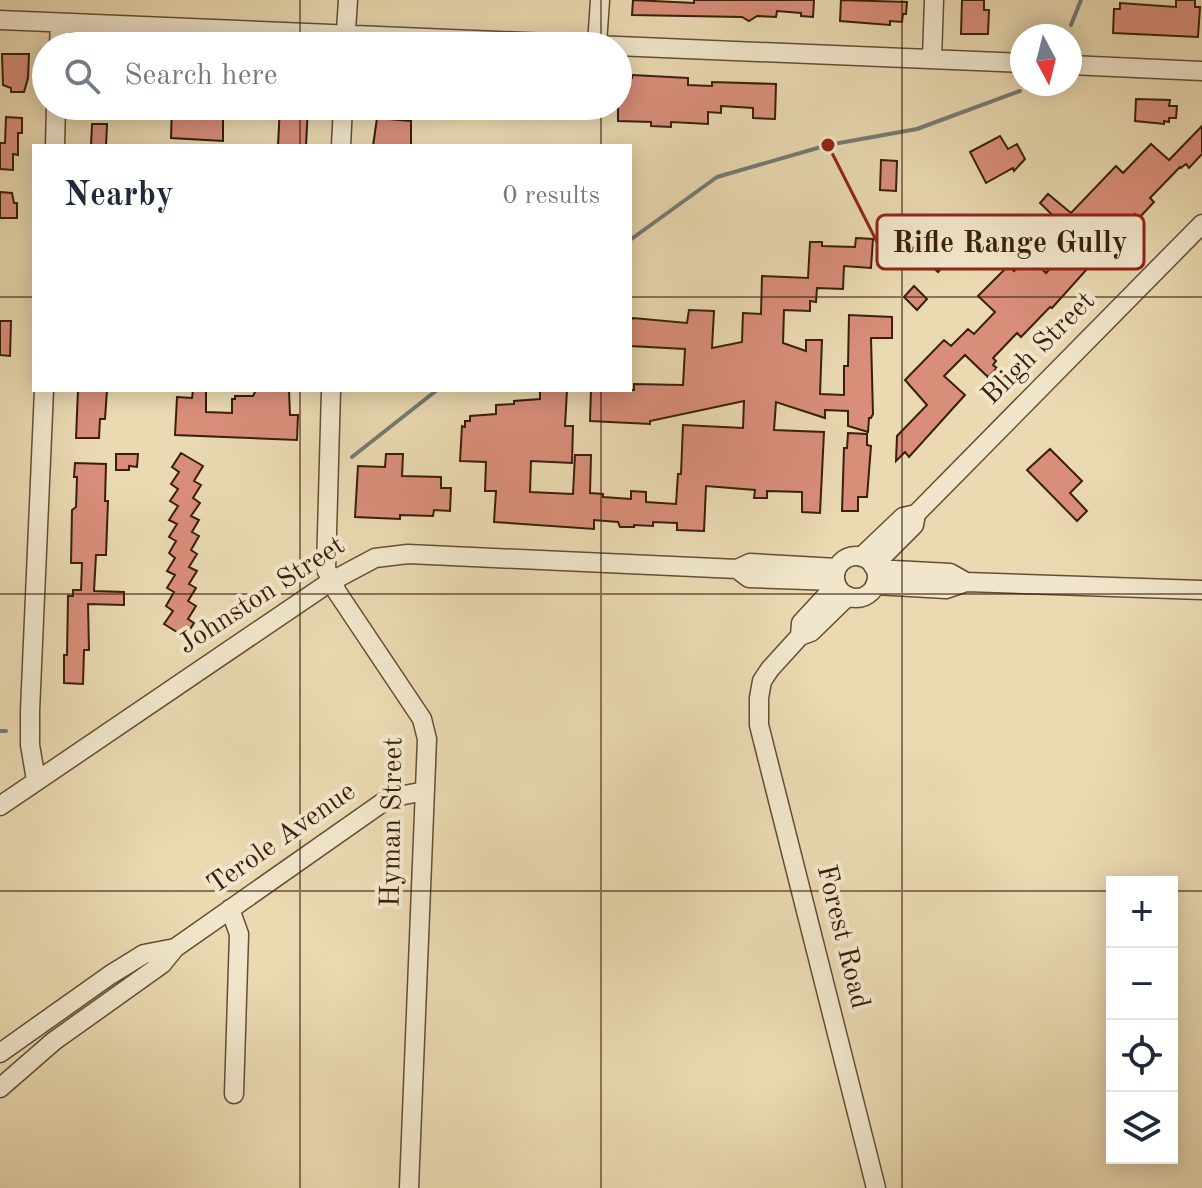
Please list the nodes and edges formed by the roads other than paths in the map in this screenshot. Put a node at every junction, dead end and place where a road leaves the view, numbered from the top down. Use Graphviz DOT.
graph roads {
  1 [pos="348,0"];
  2 [pos="600,0"];
  3 [pos="934,0"];
  4 [pos="0,20"];
  5 [pos="60,23"];
  6 [pos="60,32"];
  7 [pos="211,32"];
  8 [pos="346,32"];
  9 [pos="598,32"];
  10 [pos="632,45"];
  11 [pos="932,58"];
  12 [pos="1010,62"];
  13 [pos="1082,66"];
  14 [pos="1202,71"];
  15 [pos="56,120"];
  16 [pos="342,120"];
  17 [pos="55,144"];
  18 [pos="341,144"];
  19 [pos="1202,224"];
  20 [pos="44,392"];
  21 [pos="331,392"];
  22 [pos="916,514"];
  23 [pos="903,537"];
  24 [pos="871,569"];
  25 [pos="914,571"];
  26 [pos="330,582"];
  27 [pos="839,582"];
  28 [pos="966,582"];
  29 [pos="1202,590"];
  30 [pos="36,780"];
  31 [pos="425,791"];
  32 [pos="0,806"];
  33 [pos="230,909"];
  34 [pos="175,948"];
  35 [pos="0,1053"];
  36 [pos="0,1088"];
  37 [pos="234,1094"];
  38 [pos="409,1188"];
  39 [pos="876,1188"];
  1 -- 8 [label="street"];
  2 -- 9 [label="street"];
  3 -- 11 [label="street"];
  4 -- 5 [label="street"];
  5 -- 6 [label="street"];
  5 -- 7 [label="street"];
  10 -- 11 [label="street"];
  11 -- 12 [label="street"];
  13 -- 14 [label="street"];
  15 -- 17 [label="street"];
  16 -- 18 [label="street"];
  19 -- 22 [label="street, Bligh Street"];
  20 -- 30 [label="street"];
  21 -- 26 [label="street, Hyman Street"];
  22 -- 23 [label="street, Bligh Street"];
  22 -- 24 [label="street, Bligh Street"];
  23 -- 24 [label="street, Bligh Street"];
  23 -- 25 [label="street"];
  24 -- 25 [label="street"];
  24 -- 27 [label="street"];
  24 -- 27 [label="street"];
  24 -- 28 [label="street"];
  25 -- 28 [label="street"];
  26 -- 27 [label="street, Johnston Street"];
  26 -- 30 [label="street, Johnston Street"];
  26 -- 31 [label="street, Hyman Street"];
  27 -- 39 [label="street, Forest Road"];
  28 -- 29 [label="street"];
  30 -- 32 [label="street, Johnston Street"];
  31 -- 33 [label="street, Terole Avenue"];
  31 -- 38 [label="street, Hyman Street"];
  33 -- 34 [label="street, Terole Avenue"];
  33 -- 37 [label="street"];
  34 -- 35 [label="street, Terole Avenue"];
  34 -- 36 [label="street, Terole Avenue"];
}
